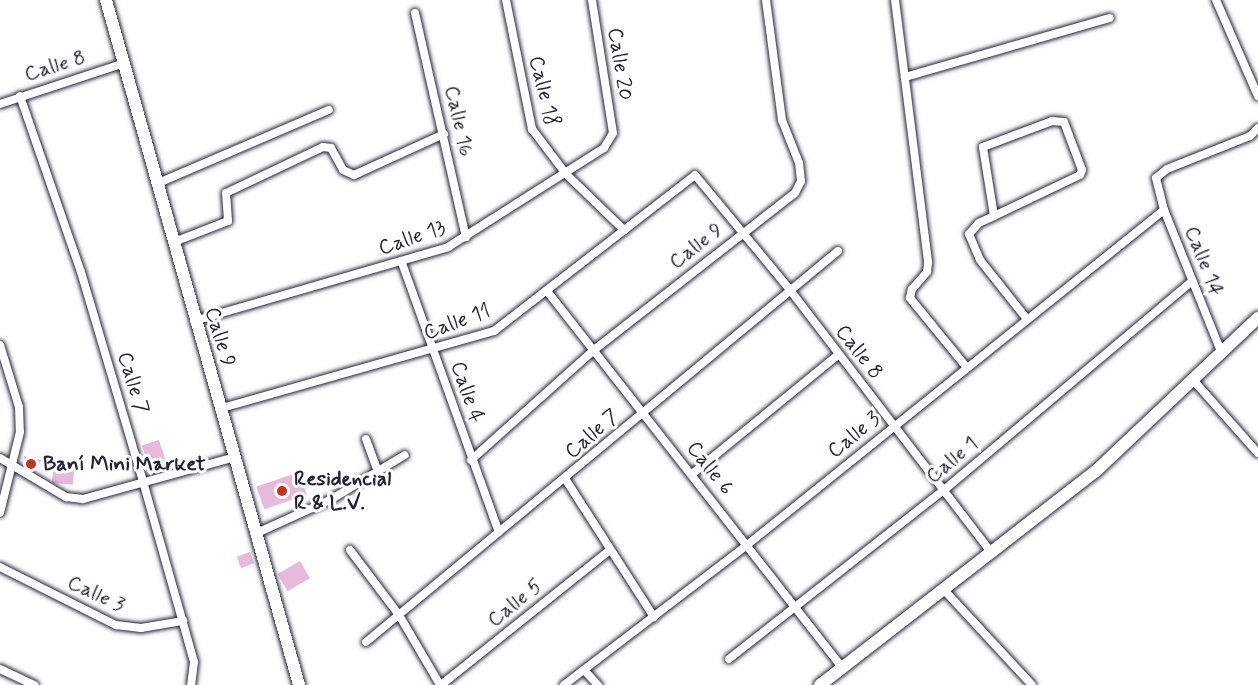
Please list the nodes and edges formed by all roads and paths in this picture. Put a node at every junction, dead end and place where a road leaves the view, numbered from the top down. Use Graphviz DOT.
graph roads {
  1 [pos="106,0"];
  2 [pos="506,0"];
  3 [pos="592,0"];
  4 [pos="766,0"];
  5 [pos="895,0"];
  6 [pos="1215,0"];
  7 [pos="415,13"];
  8 [pos="1110,18"];
  9 [pos="122,64"];
  10 [pos="905,77"];
  11 [pos="20,96"];
  12 [pos="1258,96"];
  13 [pos="0,104"];
  14 [pos="329,110"];
  15 [pos="1258,128"];
  16 [pos="613,133"];
  17 [pos="444,134"];
  18 [pos="566,174"];
  19 [pos="695,175"];
  20 [pos="156,184"];
  21 [pos="1164,210"];
  22 [pos="994,216"];
  23 [pos="624,230"];
  24 [pos="743,234"];
  25 [pos="466,237"];
  26 [pos="174,242"];
  27 [pos="838,251"];
  28 [pos="402,262"];
  29 [pos="1192,281"];
  30 [pos="789,290"];
  31 [pos="547,291"];
  32 [pos="1258,318"];
  33 [pos="1027,319"];
  34 [pos="194,321"];
  35 [pos="0,345"];
  36 [pos="594,350"];
  37 [pos="433,351"];
  38 [pos="1222,354"];
  39 [pos="838,355"];
  40 [pos="967,368"];
  41 [pos="1194,381"];
  42 [pos="222,408"];
  43 [pos="644,414"];
  44 [pos="894,426"];
  45 [pos="366,439"];
  46 [pos="1258,453"];
  47 [pos="405,455"];
  48 [pos="236,457"];
  49 [pos="0,458"];
  50 [pos="471,460"];
  51 [pos="13,468"];
  52 [pos="378,472"];
  53 [pos="692,474"];
  54 [pos="566,480"];
  55 [pos="144,484"];
  56 [pos="945,490"];
  57 [pos="0,513"];
  58 [pos="259,532"];
  59 [pos="499,532"];
  60 [pos="747,545"];
  61 [pos="350,550"];
  62 [pos="610,550"];
  63 [pos="992,553"];
  64 [pos="0,567"];
  65 [pos="944,590"];
  66 [pos="794,608"];
  67 [pos="399,615"];
  68 [pos="654,617"];
  69 [pos="183,621"];
  70 [pos="366,642"];
  71 [pos="729,659"];
  72 [pos="843,668"];
  73 [pos="0,669"];
  74 [pos="584,670"];
  75 [pos="34,685"];
  76 [pos="191,685"];
  77 [pos="299,685"];
  78 [pos="441,685"];
  79 [pos="564,685"];
  80 [pos="598,685"];
  81 [pos="820,685"];
  82 [pos="1032,685"];
  1 -- 9 [label="street, Calle 9"];
  2 -- 18 [label="street, Calle 18"];
  3 -- 16 [label="street, Calle 20"];
  4 -- 24 [label="street, Calle 9"];
  5 -- 10 [label="street"];
  6 -- 12 [label="street"];
  7 -- 17 [label="street, Calle 16"];
  8 -- 10 [label="street"];
  9 -- 11 [label="street, Calle 8"];
  9 -- 20 [label="street, Calle 9"];
  10 -- 40 [label="street"];
  11 -- 13 [label="street, Calle 8"];
  11 -- 55 [label="street, Calle 7"];
  14 -- 20 [label="street"];
  15 -- 21 [label="street, Calle 14"];
  16 -- 18 [label="street, Calle 13"];
  17 -- 25 [label="street, Calle 16"];
  17 -- 26 [label="street"];
  18 -- 23 [label="street, Calle 18"];
  18 -- 25 [label="street, Calle 13"];
  19 -- 23 [label="street, Calle 11"];
  19 -- 24 [label="street, Calle 8"];
  20 -- 26 [label="street, Calle 9"];
  21 -- 29 [label="street, Calle 14"];
  21 -- 33 [label="street, Calle 3"];
  22 -- 22 [label="street"];
  22 -- 33 [label="street"];
  23 -- 31 [label="street, Calle 11"];
  24 -- 30 [label="street, Calle 8"];
  24 -- 36 [label="street, Calle 9"];
  25 -- 28 [label="street, Calle 13"];
  26 -- 34 [label="street, Calle 9"];
  27 -- 30 [label="street, Calle 7"];
  28 -- 34 [label="street, Calle 13"];
  28 -- 37 [label="street, Calle 4"];
  29 -- 38 [label="street, Calle 14"];
  29 -- 56 [label="street, Calle 1"];
  30 -- 39 [label="street, Calle 8"];
  30 -- 43 [label="street, Calle 7"];
  31 -- 36 [label="street, Calle 6"];
  31 -- 37 [label="street, Calle 11"];
  32 -- 38 [label="street"];
  33 -- 40 [label="street, Calle 3"];
  34 -- 42 [label="street, Calle 9"];
  35 -- 51 [label="street"];
  36 -- 43 [label="street, Calle 6"];
  36 -- 50 [label="street, Calle 9"];
  37 -- 42 [label="street, Calle 11"];
  37 -- 50 [label="street, Calle 4"];
  38 -- 41 [label="street"];
  39 -- 44 [label="street, Calle 8"];
  39 -- 53 [label="street"];
  40 -- 44 [label="street, Calle 3"];
  41 -- 46 [label="street"];
  41 -- 63 [label="street"];
  42 -- 48 [label="street, Calle 9"];
  43 -- 53 [label="street, Calle 6"];
  43 -- 54 [label="street, Calle 7"];
  44 -- 56 [label="street, Calle 8"];
  44 -- 60 [label="street, Calle 3"];
  45 -- 52 [label="street"];
  47 -- 52 [label="street"];
  48 -- 55 [label="street"];
  48 -- 58 [label="street, Calle 9"];
  49 -- 51 [label="street"];
  50 -- 59 [label="street, Calle 4"];
  51 -- 55 [label="street"];
  51 -- 57 [label="street"];
  52 -- 58 [label="street"];
  53 -- 60 [label="street, Calle 6"];
  54 -- 59 [label="street, Calle 7"];
  54 -- 62 [label="street"];
  55 -- 69 [label="street, Calle 7"];
  56 -- 63 [label="street, Calle 8"];
  56 -- 66 [label="street, Calle 1"];
  58 -- 77 [label="street, Calle 9"];
  59 -- 67 [label="street, Calle 7"];
  60 -- 66 [label="street, Calle 6"];
  60 -- 68 [label="street, Calle 3"];
  61 -- 67 [label="street"];
  62 -- 68 [label="street"];
  62 -- 78 [label="street, Calle 5"];
  63 -- 65 [label="street"];
  64 -- 69 [label="street, Calle 3"];
  65 -- 72 [label="street"];
  65 -- 82 [label="street"];
  66 -- 71 [label="street, Calle 1"];
  66 -- 72 [label="street, Calle 6"];
  67 -- 70 [label="street, Calle 7"];
  67 -- 78 [label="street"];
  68 -- 74 [label="street, Calle 3"];
  69 -- 76 [label="street, Calle 7"];
  72 -- 81 [label="street"];
  73 -- 75 [label="street"];
  74 -- 79 [label="street, Calle 3"];
  74 -- 80 [label="street"];
}
